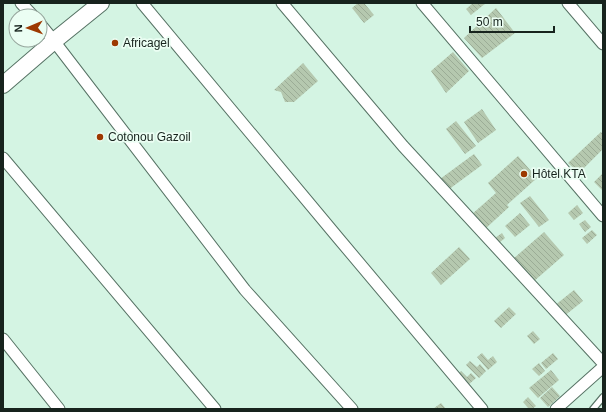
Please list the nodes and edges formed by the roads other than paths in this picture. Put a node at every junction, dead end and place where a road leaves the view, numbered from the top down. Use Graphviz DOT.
graph roads {
  1 [pos="101,3"];
  2 [pos="142,3"];
  3 [pos="282,3"];
  4 [pos="422,3"];
  5 [pos="568,3"];
  6 [pos="48,34"];
  7 [pos="54,41"];
  8 [pos="603,44"];
  9 [pos="3,85"];
  10 [pos="3,158"];
  11 [pos="603,216"];
  12 [pos="3,339"];
  13 [pos="603,363"];
  14 [pos="603,367"];
  15 [pos="603,397"];
  16 [pos="59,409"];
  17 [pos="215,409"];
  18 [pos="352,409"];
  19 [pos="482,409"];
  20 [pos="556,409"];
  21 [pos="594,409"];
  1 -- 7 [label="main road"];
  2 -- 19 [label="street"];
  3 -- 13 [label="street"];
  4 -- 11 [label="street"];
  5 -- 8 [label="street"];
  6 -- 7 [label="street"];
  7 -- 9 [label="main road"];
  7 -- 18 [label="street"];
  10 -- 17 [label="street"];
  12 -- 16 [label="street"];
  14 -- 20 [label="street"];
  15 -- 21 [label="lane"];
}
